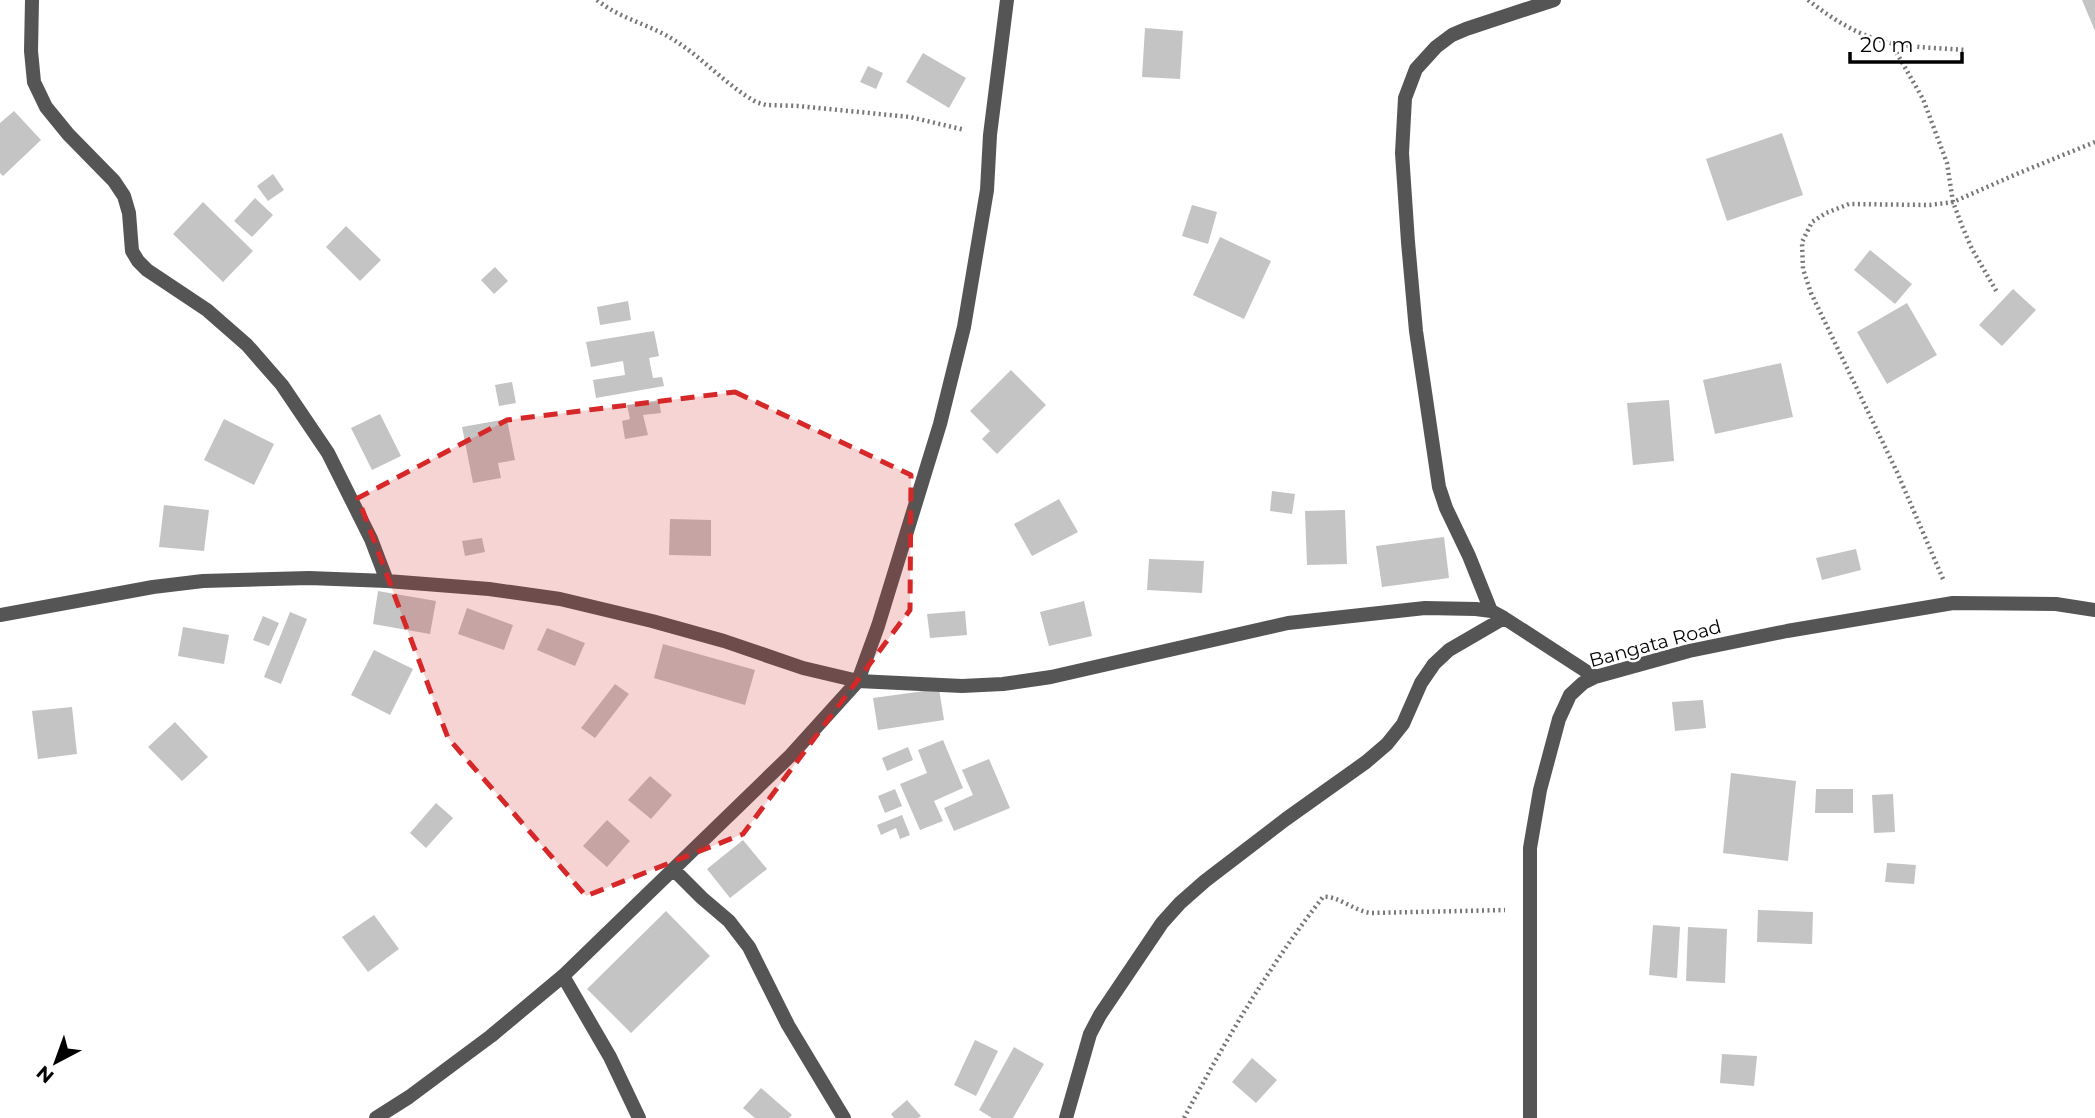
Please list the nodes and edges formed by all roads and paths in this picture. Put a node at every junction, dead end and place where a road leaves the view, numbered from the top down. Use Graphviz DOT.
graph roads {
  1 [pos="32,0"];
  2 [pos="597,0"];
  3 [pos="1007,0"];
  4 [pos="1554,0"];
  5 [pos="1808,0"];
  6 [pos="1891,43"];
  7 [pos="1966,50"];
  8 [pos="990,135"];
  9 [pos="2095,142"];
  10 [pos="1953,202"];
  11 [pos="1998,294"];
  12 [pos="387,581"];
  13 [pos="1953,603"];
  14 [pos="2095,610"];
  15 [pos="0,615"];
  16 [pos="1497,615"];
  17 [pos="1595,677"];
  18 [pos="858,681"];
  19 [pos="673,869"];
  20 [pos="1530,910"];
  21 [pos="563,976"];
  22 [pos="376,1118"];
  23 [pos="639,1118"];
  24 [pos="844,1118"];
  25 [pos="1066,1118"];
  26 [pos="1184,1118"];
  27 [pos="1530,1118"];
  1 -- 12 [label="street"];
  2 -- 8 [label="path"];
  3 -- 8 [label="street"];
  4 -- 16 [label="street"];
  5 -- 6 [label="path"];
  6 -- 7 [label="path"];
  6 -- 10 [label="path"];
  8 -- 18 [label="street"];
  9 -- 10 [label="path"];
  10 -- 11 [label="path"];
  10 -- 13 [label="path"];
  12 -- 15 [label="street"];
  12 -- 18 [label="street"];
  13 -- 14 [label="street, Bangata Road"];
  13 -- 17 [label="street, Bangata Road"];
  16 -- 17 [label="street"];
  16 -- 18 [label="street"];
  16 -- 25 [label="street"];
  17 -- 20 [label="street, Bangata Road"];
  18 -- 19 [label="street"];
  19 -- 21 [label="street"];
  19 -- 24 [label="street"];
  20 -- 26 [label="path"];
  20 -- 27 [label="street, Bangata Road"];
  21 -- 22 [label="street"];
  21 -- 23 [label="street"];
}
